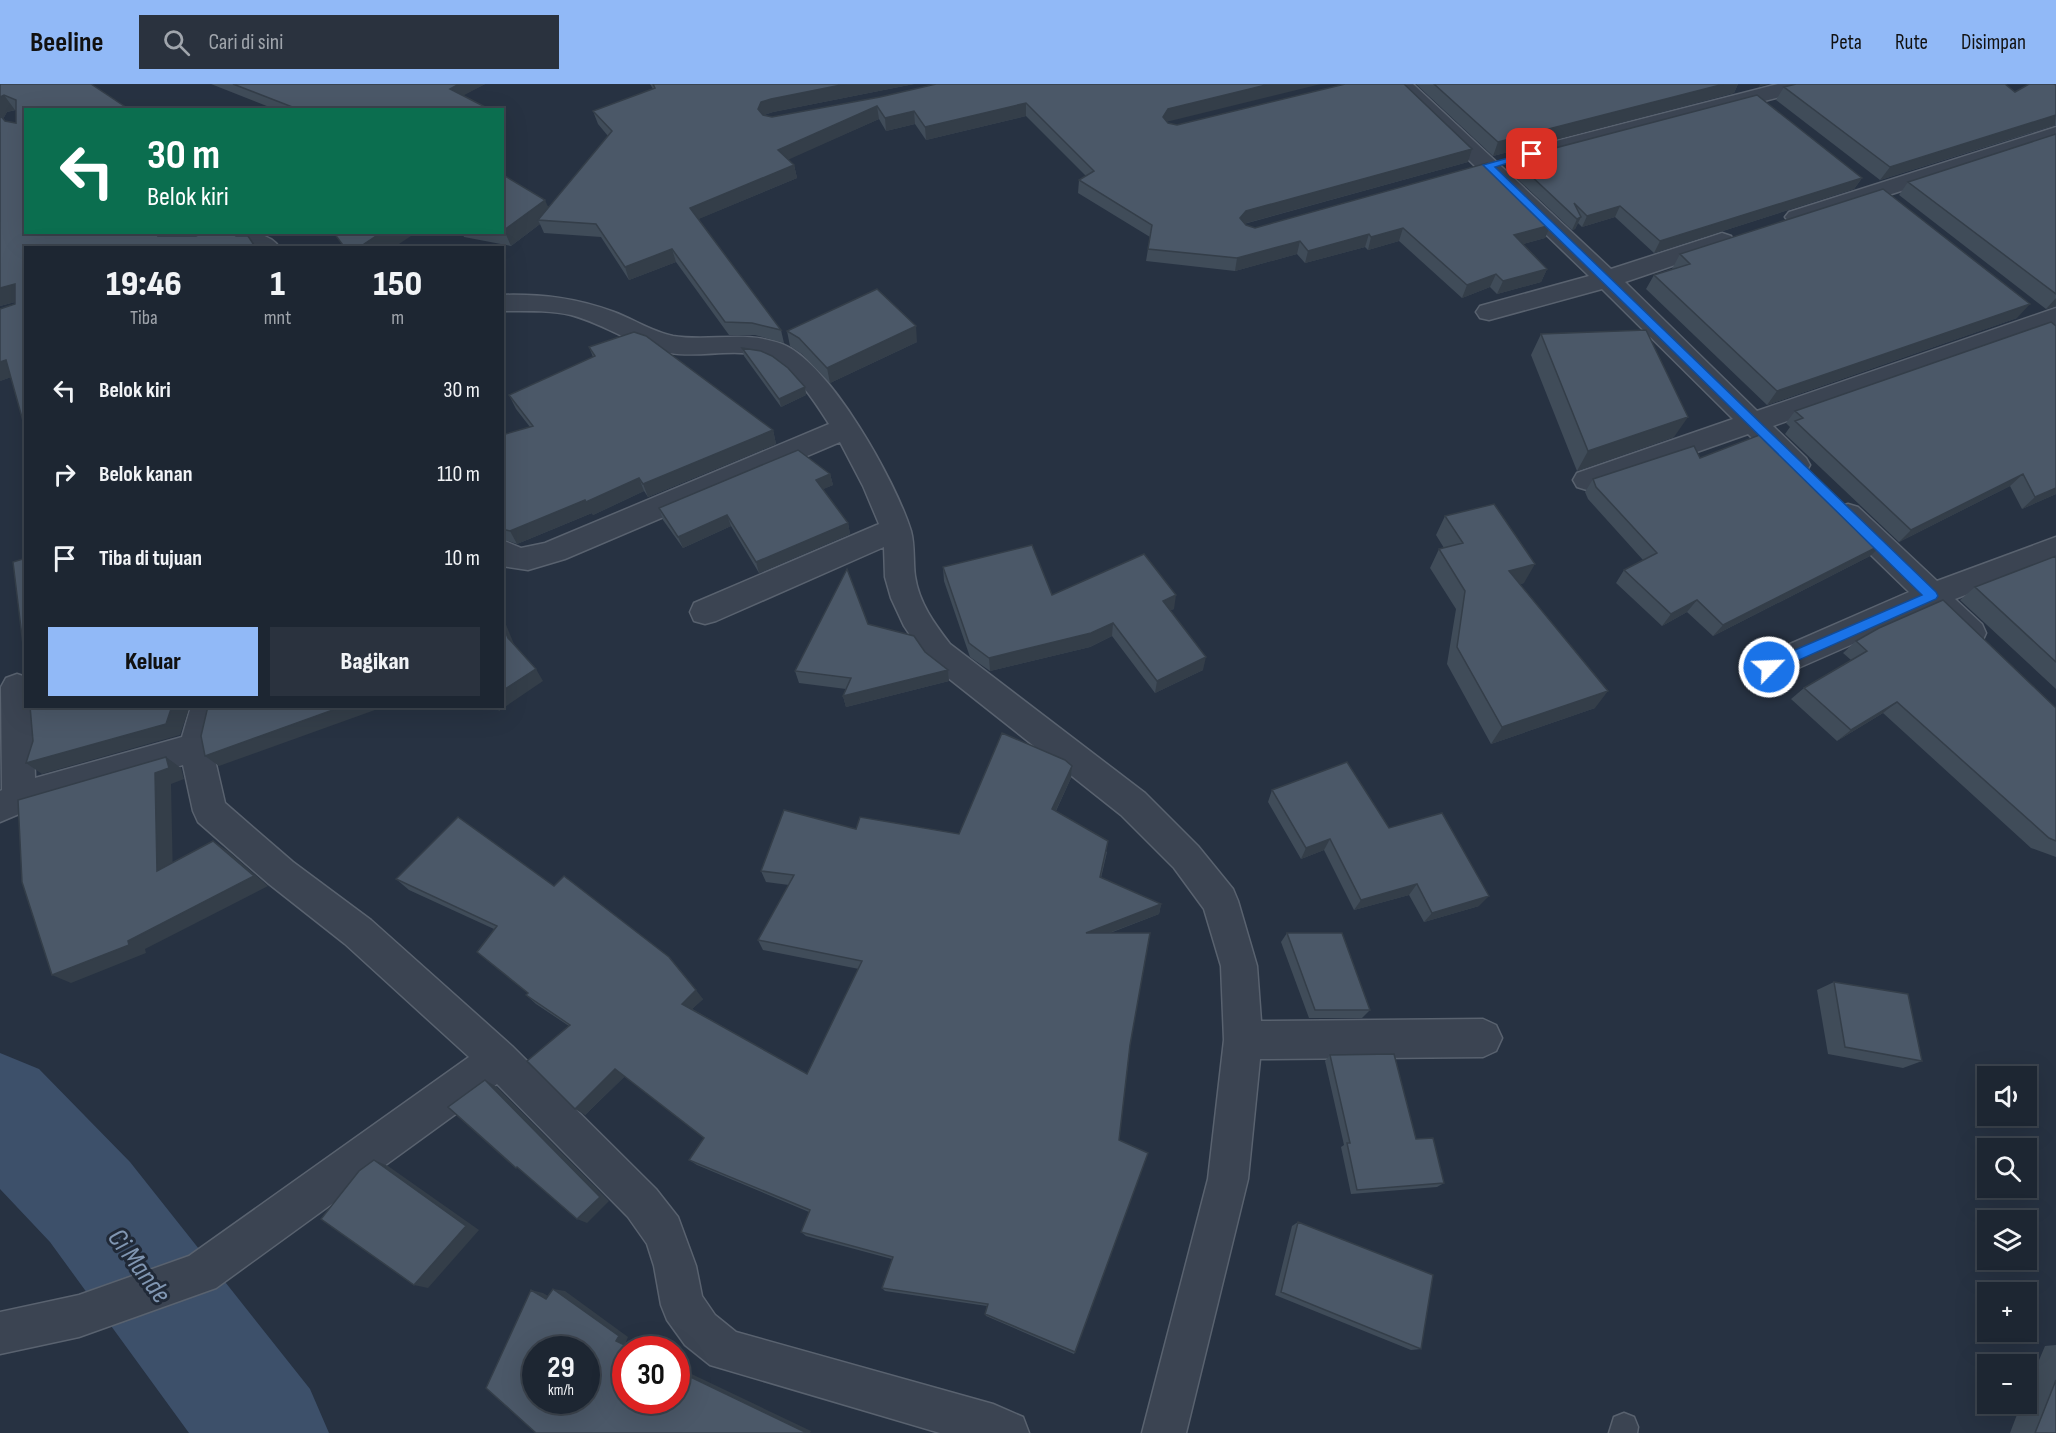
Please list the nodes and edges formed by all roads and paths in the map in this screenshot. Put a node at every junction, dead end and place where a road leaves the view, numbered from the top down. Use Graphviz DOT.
graph roads {
  1 [pos="1401,84"];
  2 [pos="1803,84"];
  3 [pos="1746,90"];
  4 [pos="1772,110"];
  5 [pos="2056,134"];
  6 [pos="1477,169"];
  7 [pos="1856,177"];
  8 [pos="1884,199"];
  9 [pos="1774,224"];
  10 [pos="224,234"];
  11 [pos="1741,235"];
  12 [pos="262,246"];
  13 [pos="1607,279"];
  14 [pos="504,303"];
  15 [pos="1489,312"];
  16 [pos="2044,320"];
  17 [pos="1752,422"];
  18 [pos="846,428"];
  19 [pos="1587,480"];
  20 [pos="896,529"];
  21 [pos="2056,548"];
  22 [pos="504,553"];
  23 [pos="1931,596"];
  24 [pos="705,612"];
  25 [pos="1989,650"];
  26 [pos="1769,667"];
  27 [pos="17,687"];
  28 [pos="206,708"];
  29 [pos="196,747"];
  30 [pos="9,802"];
  31 [pos="1483,1038"];
  32 [pos="1243,1040"];
  33 [pos="499,1059"];
  34 [pos="0,1333"];
  35 [pos="1007,1433"];
  36 [pos="1164,1433"];
  1 -- 6 [label="street"];
  2 -- 3 [label="street"];
  3 -- 4 [label="street"];
  3 -- 6 [label="street"];
  5 -- 8 [label="street"];
  6 -- 13 [label="street"];
  7 -- 8 [label="street"];
  8 -- 9 [label="street"];
  10 -- 12 [label="street"];
  11 -- 13 [label="street"];
  13 -- 15 [label="street"];
  13 -- 17 [label="street"];
  14 -- 18 [label="street"];
  16 -- 17 [label="street"];
  17 -- 19 [label="street"];
  17 -- 23 [label="street"];
  18 -- 20 [label="street"];
  18 -- 22 [label="street"];
  20 -- 24 [label="street"];
  20 -- 32 [label="street"];
  21 -- 23 [label="street"];
  23 -- 25 [label="street"];
  23 -- 26 [label="street"];
  27 -- 30 [label="street"];
  28 -- 29 [label="street"];
  29 -- 30 [label="street"];
  29 -- 33 [label="street"];
  31 -- 32 [label="street"];
  32 -- 36 [label="street"];
  33 -- 34 [label="street"];
  33 -- 35 [label="street"];
}
